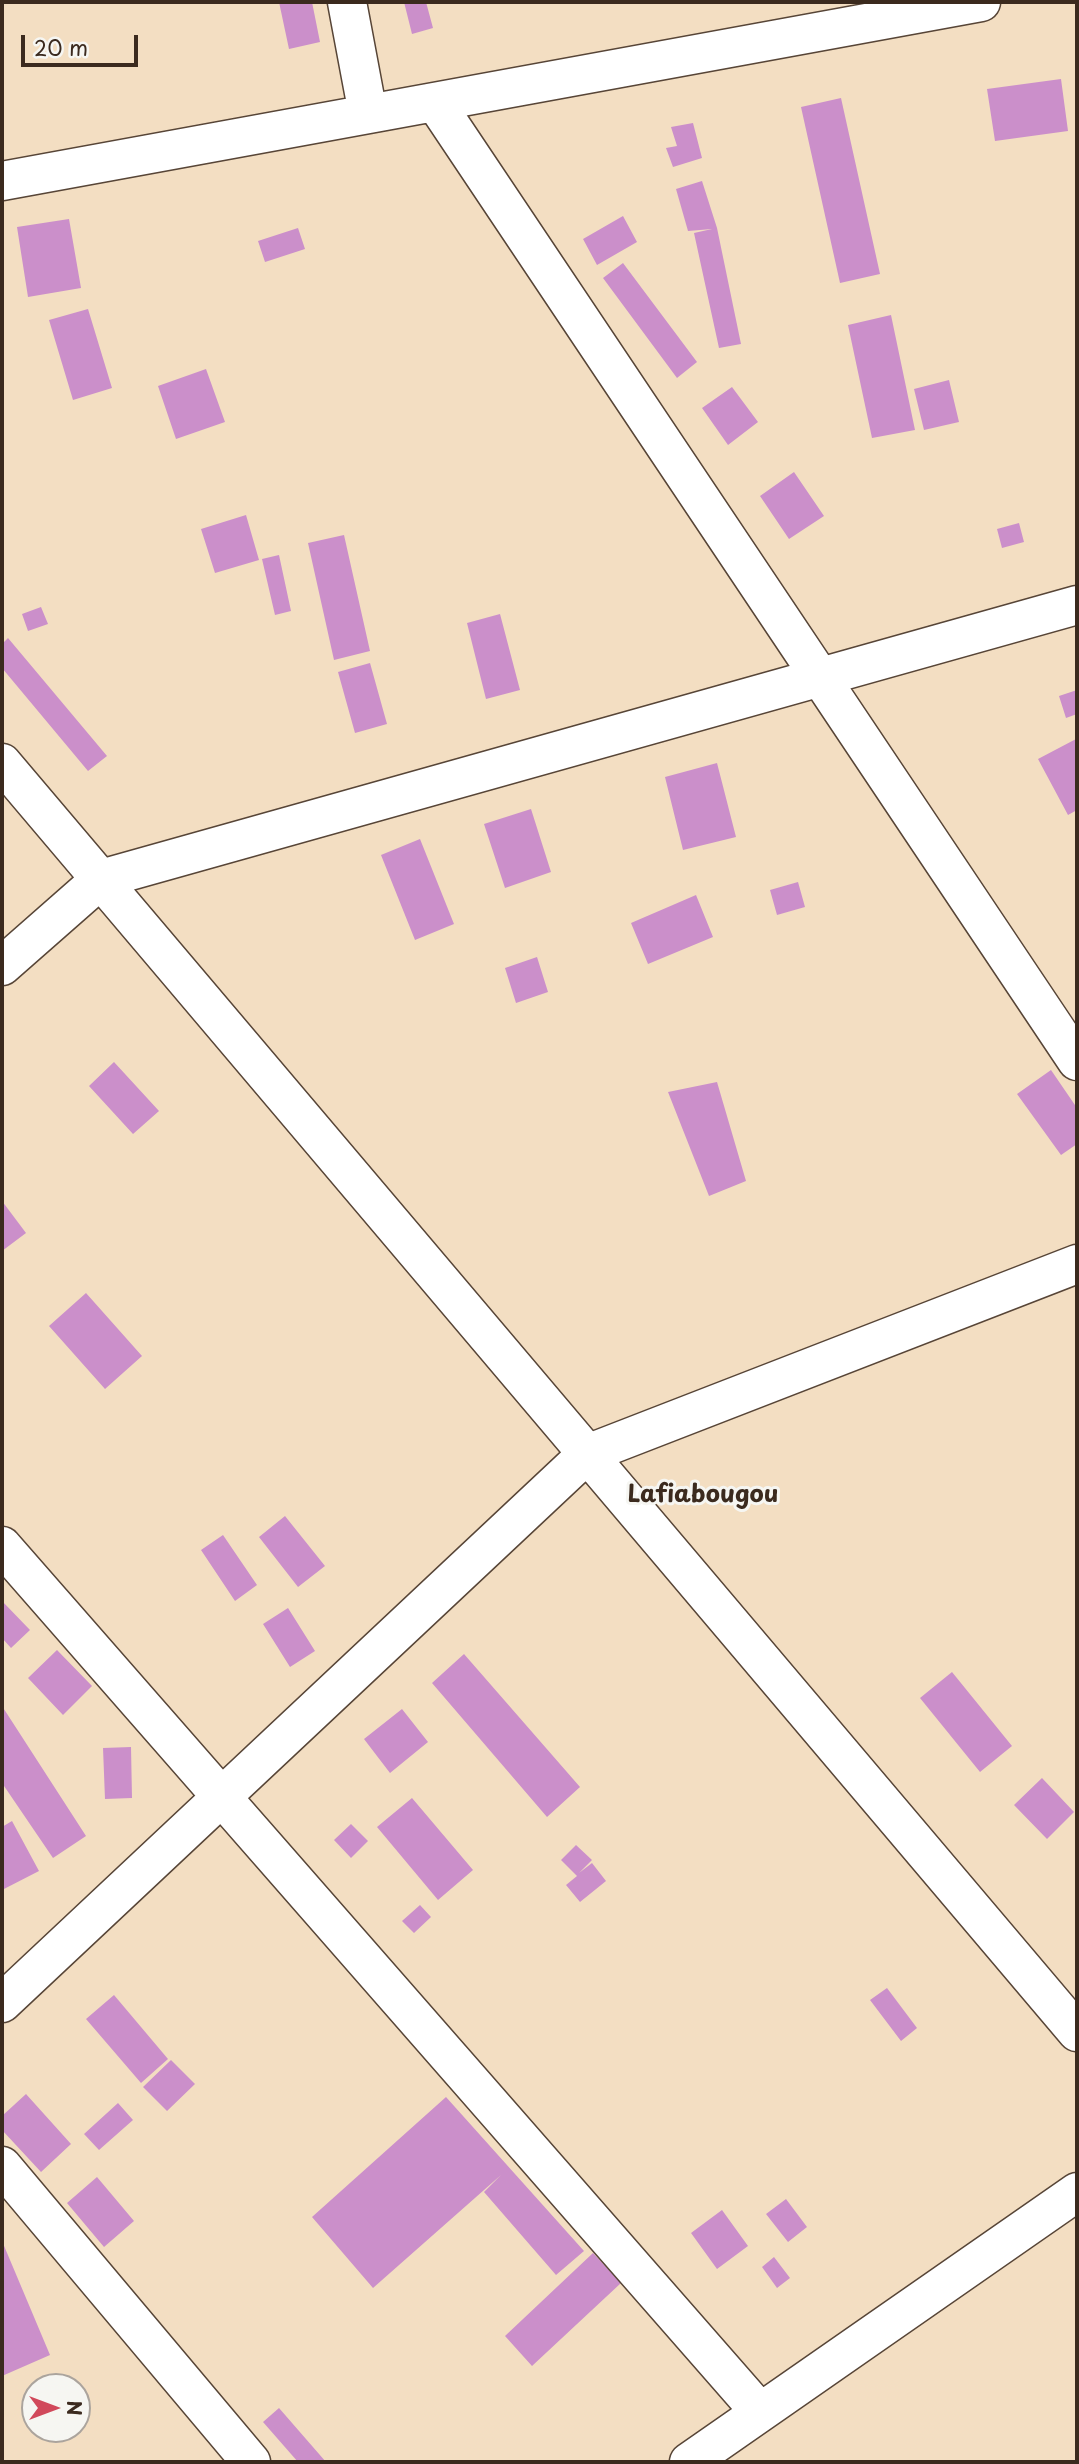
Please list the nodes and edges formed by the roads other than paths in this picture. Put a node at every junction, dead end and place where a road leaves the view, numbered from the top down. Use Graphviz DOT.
graph roads {
  1 [pos="347,2"];
  2 [pos="981,2"];
  3 [pos="806,18"];
  4 [pos="435,102"];
  5 [pos="368,114"];
  6 [pos="2,181"];
  7 [pos="1077,605"];
  8 [pos="820,677"];
  9 [pos="2,762"];
  10 [pos="101,879"];
  11 [pos="2,966"];
  12 [pos="1077,1061"];
  13 [pos="1077,1264"];
  14 [pos="587,1454"];
  15 [pos="2,1546"];
  16 [pos="222,1797"];
  17 [pos="2,2003"];
  18 [pos="1077,2032"];
  19 [pos="2,2166"];
  20 [pos="1077,2192"];
  21 [pos="743,2436"];
  22 [pos="251,2462"];
  23 [pos="689,2462"];
  1 -- 5 [label="street"];
  2 -- 3 [label="street"];
  3 -- 4 [label="street"];
  4 -- 5 [label="street"];
  4 -- 8 [label="street"];
  5 -- 6 [label="street"];
  7 -- 8 [label="street"];
  8 -- 10 [label="street"];
  8 -- 12 [label="street"];
  9 -- 10 [label="street"];
  10 -- 11 [label="street"];
  10 -- 14 [label="street"];
  13 -- 14 [label="street"];
  14 -- 16 [label="street"];
  14 -- 18 [label="street"];
  15 -- 16 [label="street"];
  16 -- 17 [label="street"];
  16 -- 21 [label="street"];
  19 -- 22 [label="street"];
  20 -- 21 [label="street"];
  21 -- 23 [label="street"];
}
